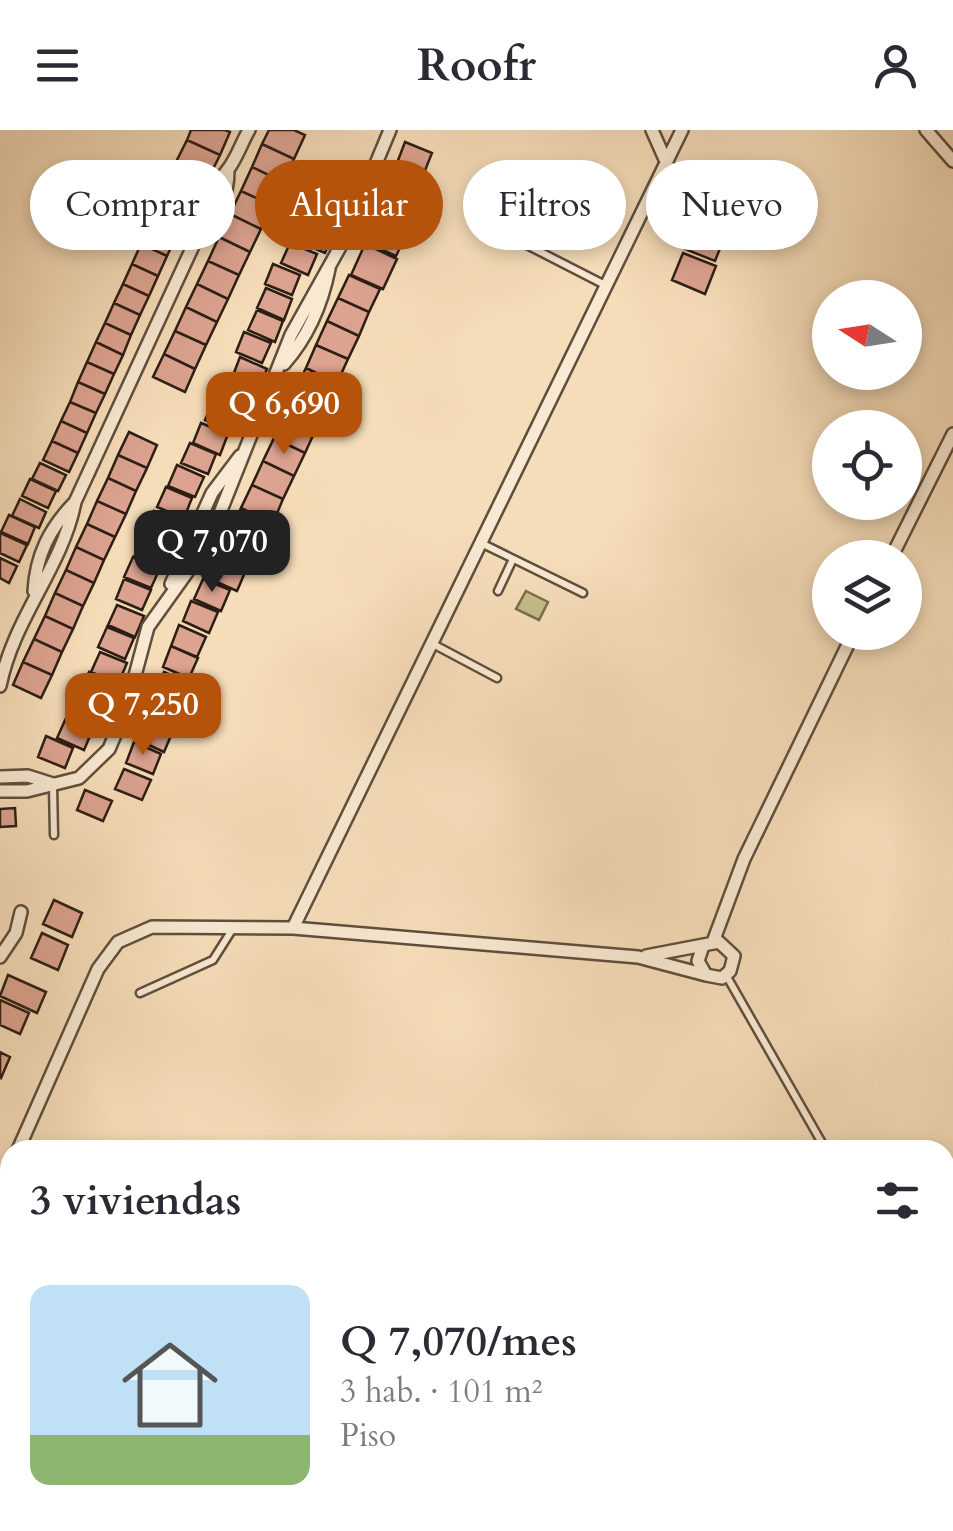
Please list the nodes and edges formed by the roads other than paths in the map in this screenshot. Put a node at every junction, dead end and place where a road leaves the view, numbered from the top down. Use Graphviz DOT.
graph roads {
  1 [pos="249,130"];
  2 [pos="390,130"];
  3 [pos="652,130"];
  4 [pos="682,130"];
  5 [pos="926,130"];
  6 [pos="665,160"];
  7 [pos="670,160"];
  8 [pos="953,161"];
  9 [pos="646,210"];
  10 [pos="536,250"];
  11 [pos="608,286"];
  12 [pos="953,434"];
  13 [pos="242,454"];
  14 [pos="900,540"];
  15 [pos="483,544"];
  16 [pos="513,559"];
  17 [pos="498,591"];
  18 [pos="168,592"];
  19 [pos="582,593"];
  20 [pos="433,644"];
  21 [pos="845,650"];
  22 [pos="2,667"];
  23 [pos="498,678"];
  24 [pos="0,686"];
  25 [pos="0,777"];
  26 [pos="53,784"];
  27 [pos="0,791"];
  28 [pos="54,835"];
  29 [pos="21,912"];
  30 [pos="293,928"];
  31 [pos="232,930"];
  32 [pos="708,945"];
  33 [pos="0,957"];
  34 [pos="638,957"];
  35 [pos="726,975"];
  36 [pos="706,976"];
  37 [pos="140,993"];
  38 [pos="22,1140"];
  39 [pos="820,1140"];
  1 -- 22 [label="street"];
  2 -- 13 [label="street"];
  3 -- 6 [label="street"];
  4 -- 7 [label="street"];
  5 -- 8 [label="street"];
  9 -- 11 [label="street"];
  10 -- 11 [label="lane"];
  11 -- 15 [label="street"];
  12 -- 14 [label="street"];
  13 -- 18 [label="street"];
  13 -- 18 [label="street"];
  15 -- 16 [label="lane"];
  15 -- 20 [label="street"];
  16 -- 17 [label="lane"];
  16 -- 19 [label="lane"];
  18 -- 26 [label="street"];
  20 -- 23 [label="lane"];
  20 -- 30 [label="street"];
  21 -- 32 [label="street"];
  22 -- 24 [label="street"];
  25 -- 26 [label="street"];
  26 -- 27 [label="street"];
  26 -- 28 [label="lane"];
  29 -- 33 [label="street"];
  30 -- 31 [label="street"];
  30 -- 34 [label="street"];
  31 -- 37 [label="lane"];
  31 -- 38 [label="street"];
  32 -- 34 [label="street"];
  32 -- 35 [label="street"];
  32 -- 36 [label="street"];
  34 -- 36 [label="street"];
  35 -- 36 [label="street"];
  35 -- 39 [label="lane"];
}
